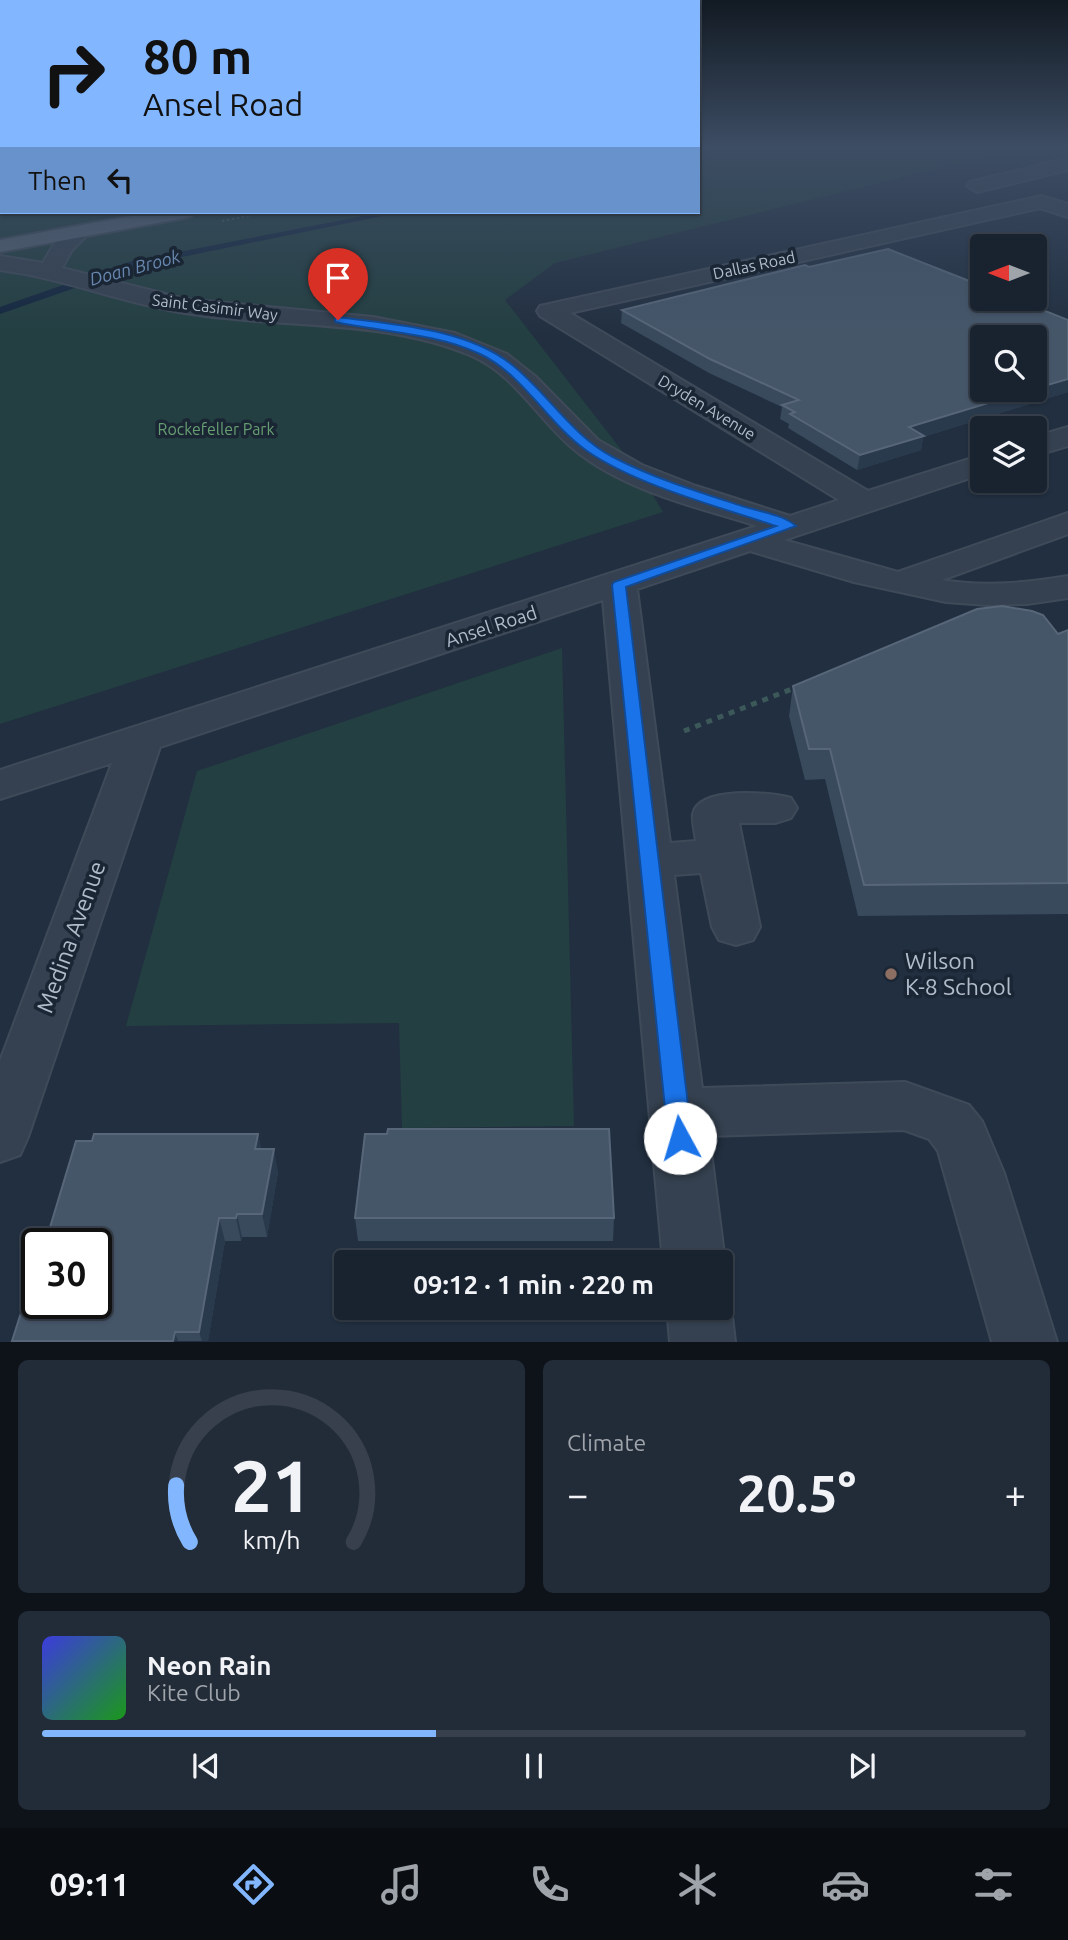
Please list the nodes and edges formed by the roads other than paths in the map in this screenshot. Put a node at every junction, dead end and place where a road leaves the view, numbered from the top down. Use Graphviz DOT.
graph roads {
  1 [pos="1002,211"];
  2 [pos="175,214"];
  3 [pos="78,233"];
  4 [pos="0,246"];
  5 [pos="0,263"];
  6 [pos="59,272"];
  7 [pos="549,311"];
  8 [pos="1068,436"];
  9 [pos="1047,443"];
  10 [pos="970,468"];
  11 [pos="864,502"];
  12 [pos="1068,523"];
  13 [pos="789,526"];
  14 [pos="749,540"];
  15 [pos="901,583"];
  16 [pos="619,585"];
  17 [pos="1068,587"];
  18 [pos="142,738"];
  19 [pos="0,785"];
  20 [pos="775,808"];
  21 [pos="721,856"];
  22 [pos="650,860"];
  23 [pos="736,927"];
  24 [pos="678,1113"];
  25 [pos="0,1137"];
  26 [pos="693,1250"];
  27 [pos="700,1320"];
  28 [pos="703,1342"];
  29 [pos="1026,1342"];
  1 -- 7 [label="street, Dallas Road"];
  2 -- 3 [label="main road"];
  3 -- 4 [label="main road"];
  3 -- 6 [label="street"];
  5 -- 6 [label="street, Saint Casimir Way"];
  6 -- 13 [label="street, Saint Casimir Way"];
  7 -- 11 [label="street, Dryden Avenue"];
  8 -- 9 [label="street"];
  10 -- 11 [label="street, Ansel Road"];
  11 -- 13 [label="street, Ansel Road"];
  12 -- 15 [label="street"];
  13 -- 14 [label="street, Ansel Road"];
  14 -- 15 [label="street"];
  14 -- 16 [label="street, Ansel Road"];
  15 -- 17 [label="street"];
  16 -- 18 [label="street, Ansel Road"];
  16 -- 22 [label="street"];
  18 -- 19 [label="street, Ansel Road"];
  18 -- 25 [label="street, Medina Avenue"];
  20 -- 21 [label="street"];
  21 -- 22 [label="street"];
  21 -- 23 [label="street"];
  22 -- 24 [label="street"];
  24 -- 26 [label="street"];
  24 -- 29 [label="street"];
  27 -- 28 [label="street"];
}
